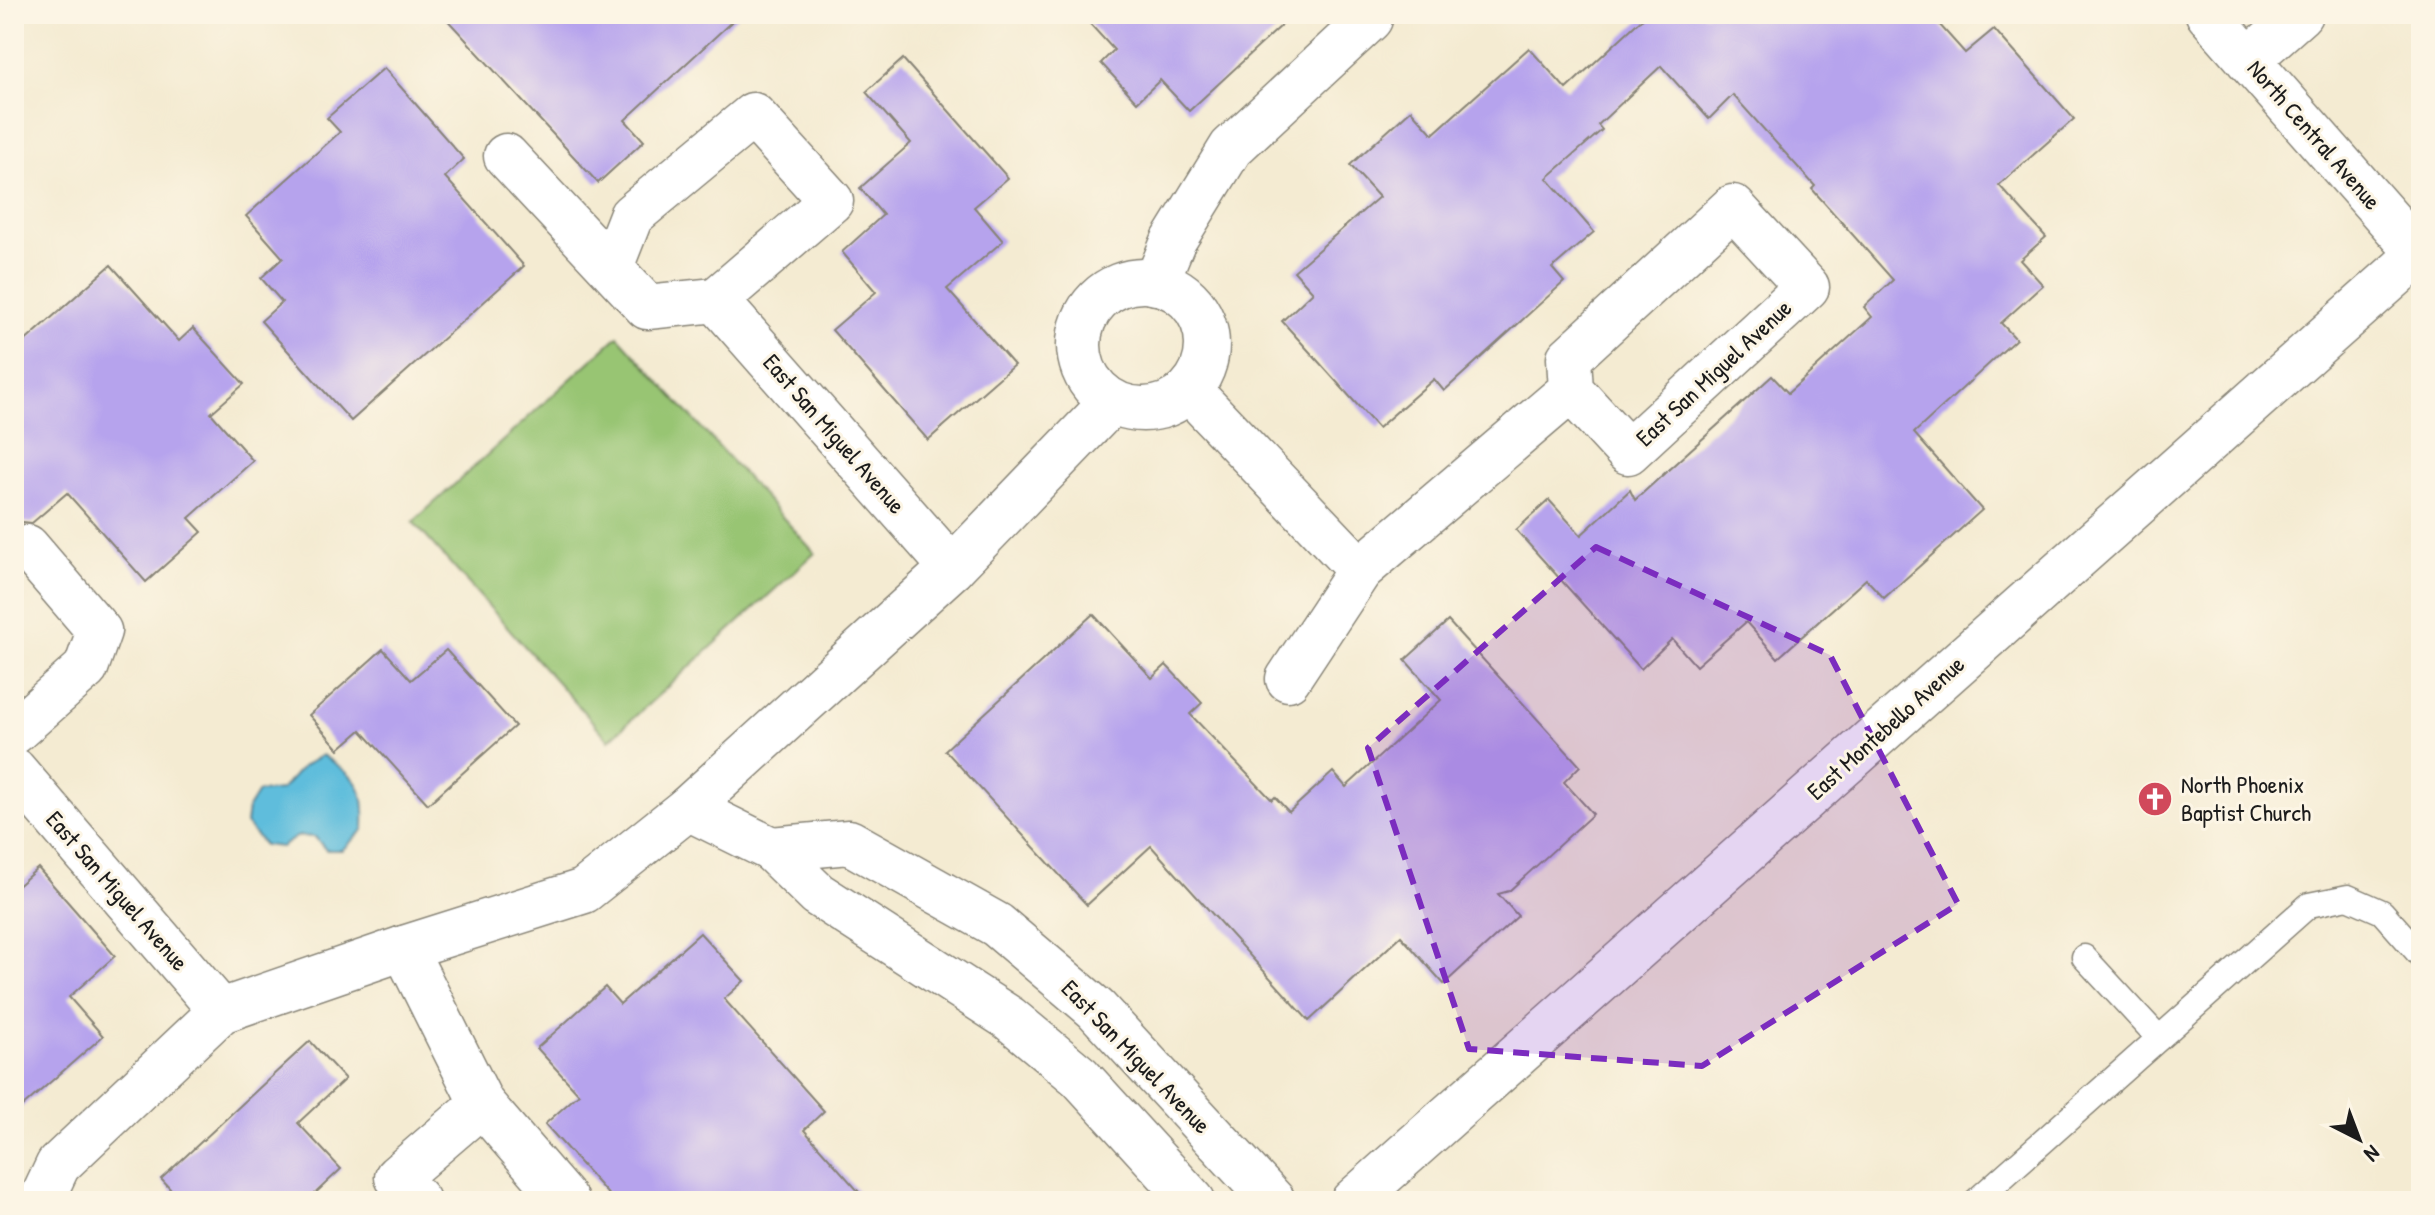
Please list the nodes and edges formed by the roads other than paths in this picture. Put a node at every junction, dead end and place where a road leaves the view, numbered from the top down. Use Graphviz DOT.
graph roads {
  1 [pos="1371,14"];
  2 [pos="2208,14"];
  3 [pos="2300,14"];
  4 [pos="2248,60"];
  5 [pos="506,156"];
  6 [pos="2420,255"];
  7 [pos="611,267"];
  8 [pos="1156,283"];
  9 [pos="716,300"];
  10 [pos="1189,390"];
  11 [pos="1571,390"];
  12 [pos="1112,402"];
  13 [pos="27,547"];
  14 [pos="952,568"];
  15 [pos="1360,570"];
  16 [pos="1288,679"];
  17 [pos="14,732"];
  18 [pos="14,770"];
  19 [pos="688,808"];
  20 [pos="771,849"];
  21 [pos="404,948"];
  22 [pos="2421,956"];
  23 [pos="2084,957"];
  24 [pos="221,1011"];
  25 [pos="2159,1038"];
  26 [pos="482,1104"];
  27 [pos="41,1201"];
  28 [pos="418,1201"];
  29 [pos="566,1201"];
  30 [pos="1193,1201"];
  31 [pos="1273,1201"];
  32 [pos="1353,1201"];
  33 [pos="1976,1201"];
  1 -- 8 [label="street"];
  2 -- 4 [label="street, North Central Avenue"];
  3 -- 4 [label="street"];
  4 -- 6 [label="street, North Central Avenue"];
  5 -- 7 [label="street"];
  6 -- 32 [label="street, East Montebello Avenue"];
  7 -- 9 [label="street"];
  7 -- 9 [label="street"];
  8 -- 10 [label="street"];
  8 -- 12 [label="street"];
  9 -- 14 [label="street, East San Miguel Avenue"];
  10 -- 12 [label="street"];
  10 -- 15 [label="street"];
  11 -- 11 [label="street, East San Miguel Avenue"];
  11 -- 15 [label="street"];
  12 -- 14 [label="street"];
  13 -- 17 [label="street"];
  14 -- 19 [label="street"];
  15 -- 16 [label="street"];
  18 -- 24 [label="street, East San Miguel Avenue"];
  19 -- 20 [label="street"];
  19 -- 21 [label="street"];
  20 -- 30 [label="street"];
  20 -- 31 [label="street, East San Miguel Avenue"];
  21 -- 24 [label="street"];
  21 -- 26 [label="street"];
  22 -- 25 [label="lane"];
  23 -- 25 [label="lane"];
  24 -- 27 [label="street"];
  25 -- 33 [label="lane"];
  26 -- 28 [label="street"];
  26 -- 29 [label="street"];
}
